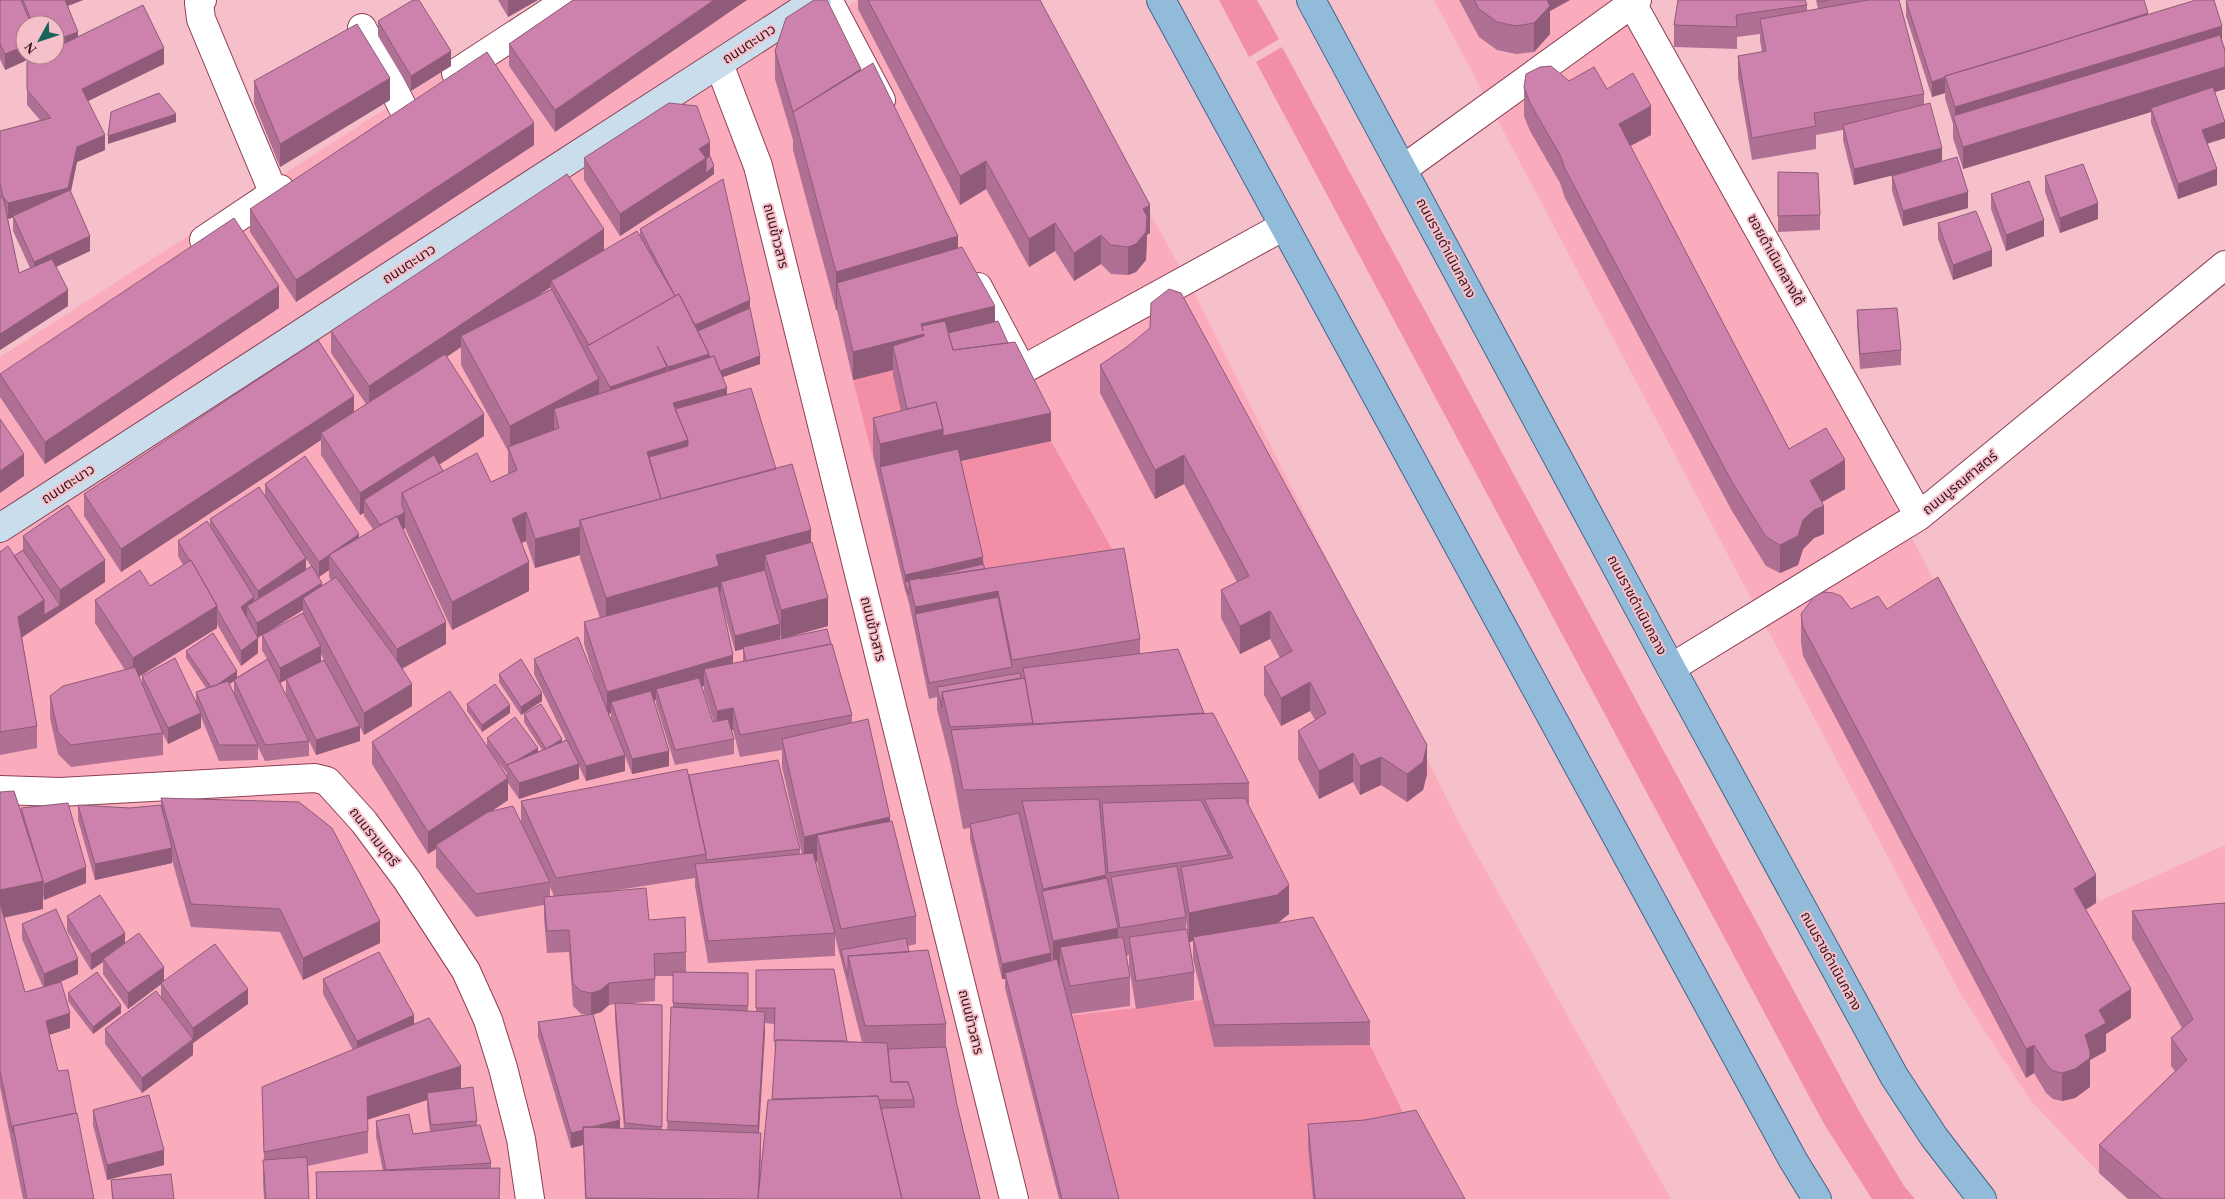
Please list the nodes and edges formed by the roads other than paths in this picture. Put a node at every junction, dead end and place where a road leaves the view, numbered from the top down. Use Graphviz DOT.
graph roads {
  1 [pos="202,0"];
  2 [pos="568,0"];
  3 [pos="817,0"];
  4 [pos="828,0"];
  5 [pos="1162,0"];
  6 [pos="1311,0"];
  7 [pos="1633,1"];
  8 [pos="362,28"];
  9 [pos="719,64"];
  10 [pos="403,108"];
  11 [pos="891,119"];
  12 [pos="379,124"];
  13 [pos="1403,169"];
  14 [pos="298,178"];
  15 [pos="274,194"];
  16 [pos="1284,226"];
  17 [pos="182,254"];
  18 [pos="2225,264"];
  19 [pos="968,266"];
  20 [pos="1919,516"];
  21 [pos="0,528"];
  22 [pos="1671,668"];
  23 [pos="0,790"];
  24 [pos="530,1199"];
  25 [pos="1014,1199"];
  26 [pos="1817,1199"];
  27 [pos="1982,1199"];
  1 -- 15 [label="street"];
  2 -- 10 [label="street"];
  3 -- 9 [label="street, ถนนตะนาว"];
  4 -- 11 [label="street"];
  5 -- 16 [label="main road"];
  6 -- 13 [label="main road, ถนนราชดำเนินกลาง"];
  7 -- 13 [label="street, ซอยดำเนินกลางใต้"];
  7 -- 20 [label="street, ซอยดำเนินกลางใต้"];
  8 -- 10 [label="street"];
  9 -- 21 [label="street, ถนนตะนาว"];
  9 -- 25 [label="street, ถนนข้าวสาร"];
  10 -- 12 [label="street"];
  13 -- 22 [label="main road, ถนนราชดำเนินกลาง"];
  14 -- 15 [label="street"];
  15 -- 17 [label="street"];
  16 -- 19 [label="street"];
  16 -- 26 [label="main road"];
  18 -- 20 [label="street, ถนนบูรณศาสตร์"];
  20 -- 22 [label="street, ถนนบูรณศาสตร์"];
  22 -- 27 [label="main road, ถนนราชดำเนินกลาง"];
  23 -- 24 [label="street, ถนนรามบุตรี"];
}
